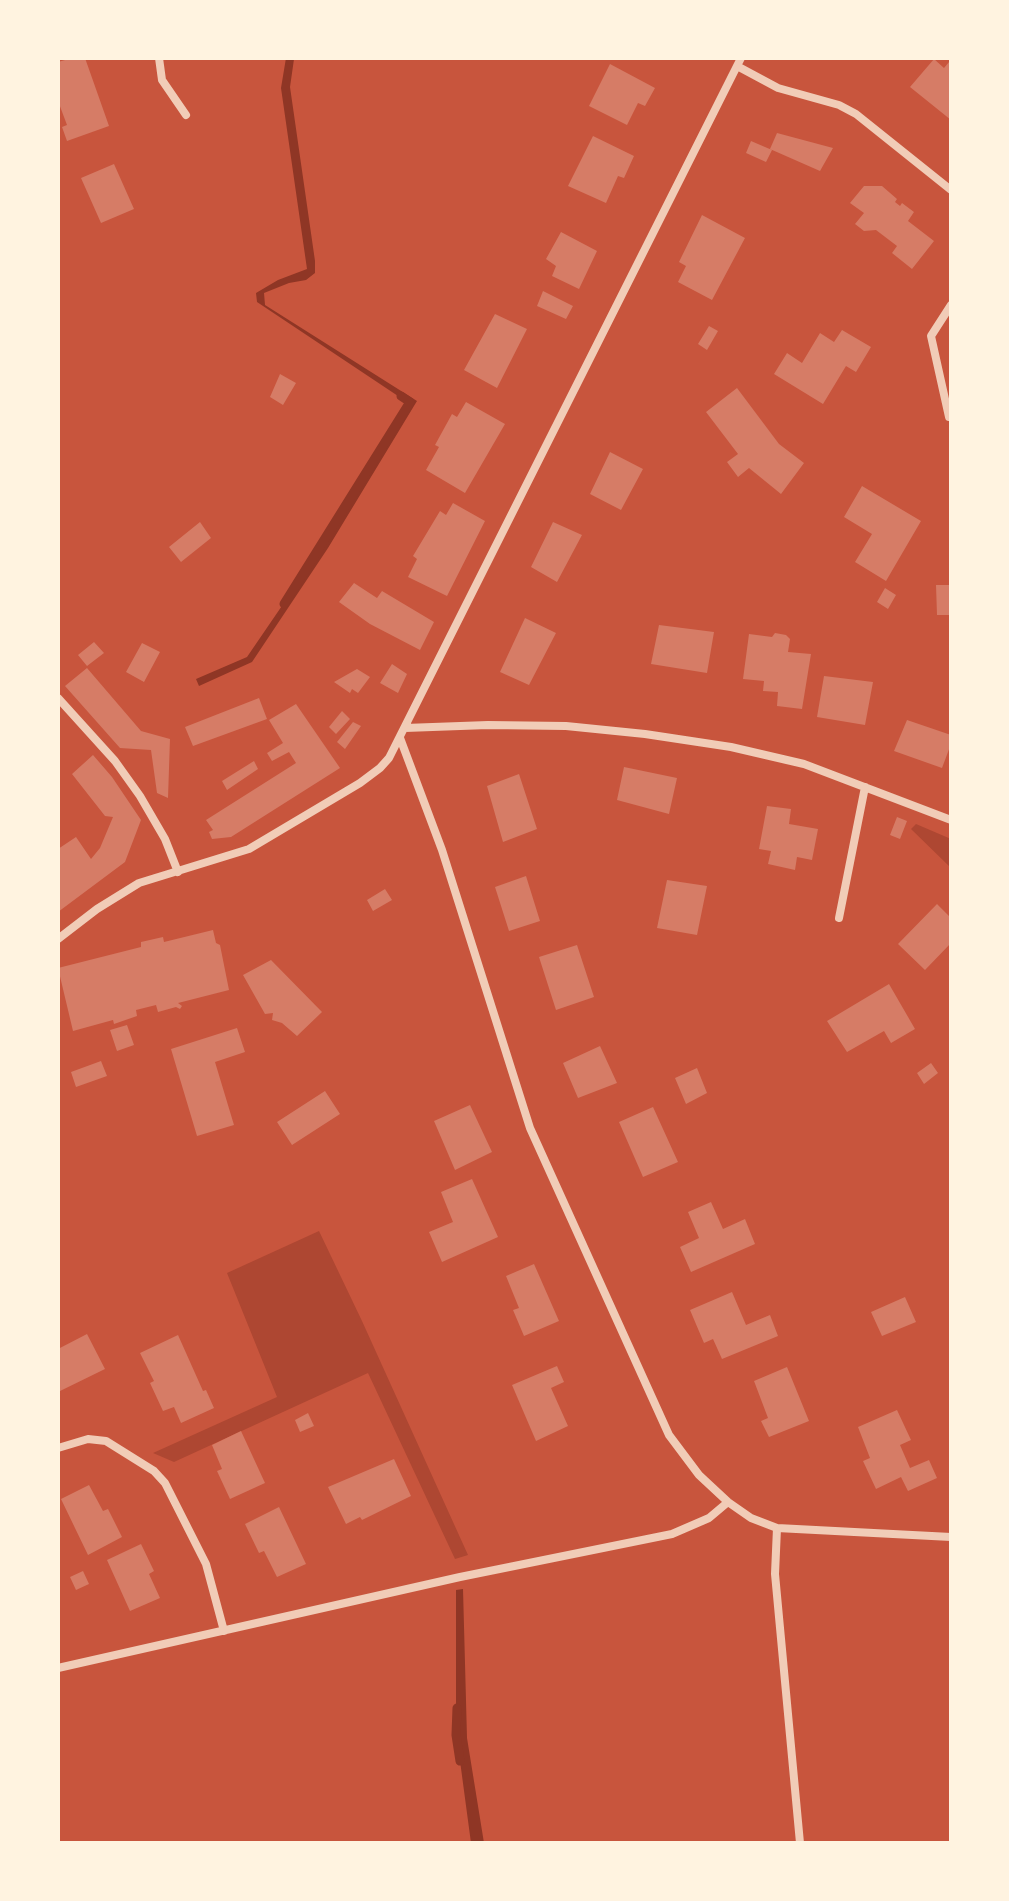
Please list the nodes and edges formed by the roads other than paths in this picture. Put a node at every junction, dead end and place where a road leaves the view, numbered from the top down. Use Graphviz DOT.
graph roads {
  1 [pos="159,58"];
  2 [pos="739,62"];
  3 [pos="186,115"];
  4 [pos="951,190"];
  5 [pos="951,305"];
  6 [pos="949,417"];
  7 [pos="58,698"];
  8 [pos="405,728"];
  9 [pos="400,738"];
  10 [pos="865,787"];
  11 [pos="951,820"];
  12 [pos="178,872"];
  13 [pos="839,918"];
  14 [pos="58,939"];
  15 [pos="58,1448"];
  16 [pos="728,1502"];
  17 [pos="777,1528"];
  18 [pos="951,1537"];
  19 [pos="224,1631"];
  20 [pos="58,1668"];
  21 [pos="800,1843"];
  1 -- 3 [label="street"];
  2 -- 4 [label="street"];
  2 -- 8 [label="street"];
  5 -- 6 [label="street"];
  7 -- 12 [label="street"];
  8 -- 9 [label="street"];
  8 -- 10 [label="street"];
  9 -- 12 [label="street"];
  9 -- 16 [label="street"];
  10 -- 11 [label="street"];
  10 -- 13 [label="street"];
  12 -- 14 [label="street"];
  15 -- 19 [label="street"];
  16 -- 17 [label="street"];
  16 -- 19 [label="street"];
  17 -- 18 [label="street"];
  17 -- 21 [label="street"];
  19 -- 20 [label="street"];
}
